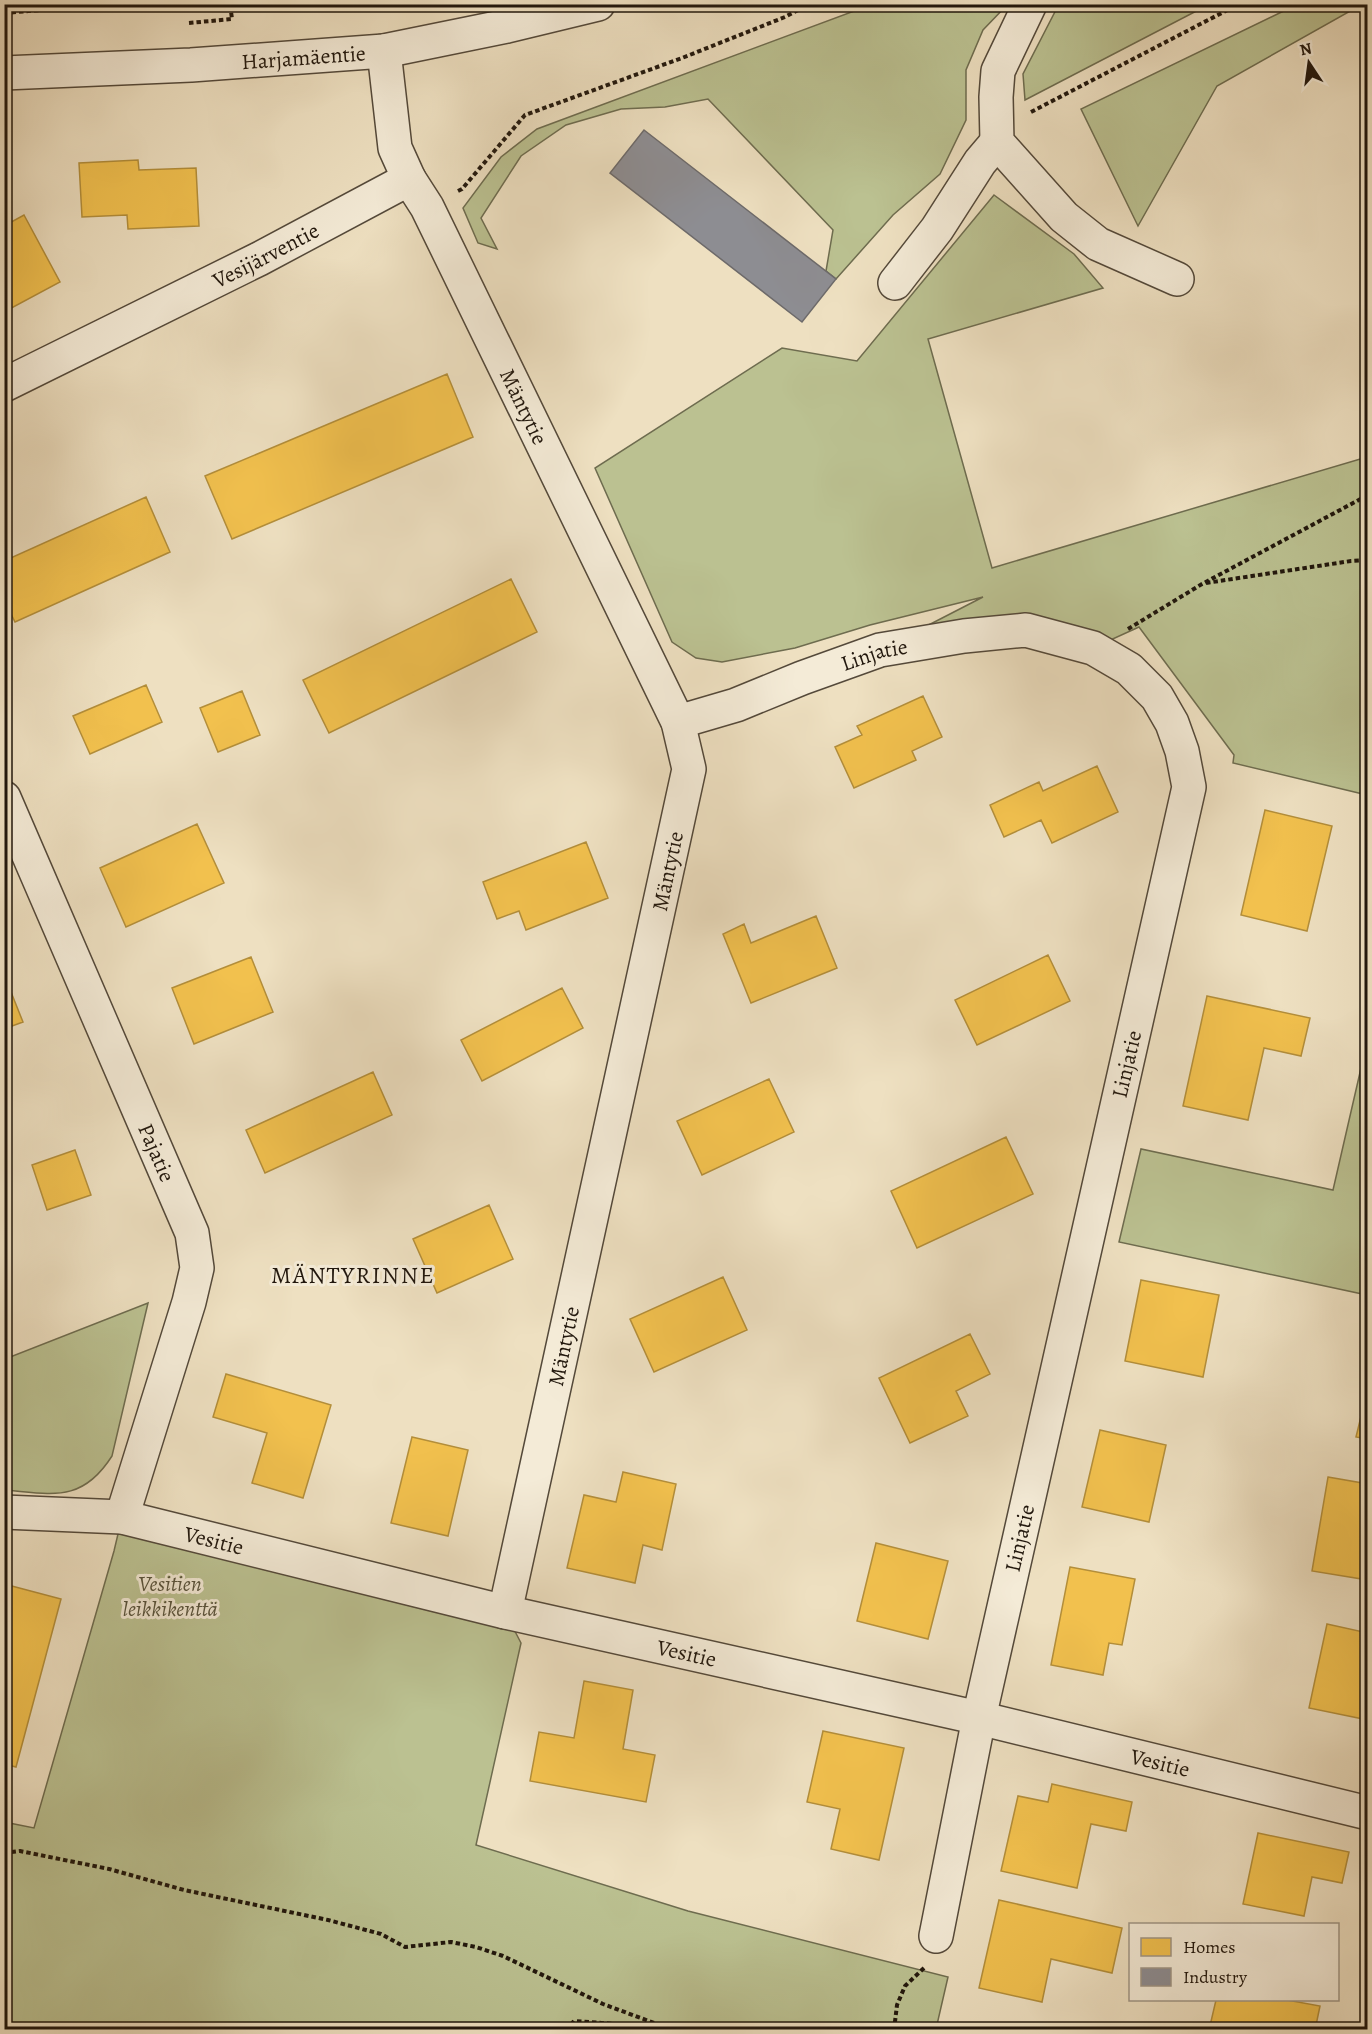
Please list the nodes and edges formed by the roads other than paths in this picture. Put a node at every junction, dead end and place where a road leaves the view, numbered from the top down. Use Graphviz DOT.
graph roads {
  1 [pos="598,4"];
  2 [pos="1030,4"];
  3 [pos="384,51"];
  4 [pos="4,73"];
  5 [pos="997,142"];
  6 [pos="409,179"];
  7 [pos="1177,279"];
  8 [pos="895,283"];
  9 [pos="4,385"];
  10 [pos="678,722"];
  11 [pos="4,798"];
  12 [pos="4,1512"];
  13 [pos="122,1517"];
  14 [pos="505,1612"];
  15 [pos="978,1718"];
  16 [pos="1368,1813"];
  17 [pos="936,1936"];
  1 -- 3 [label="street, Harjamäentie"];
  2 -- 5 [label="street"];
  3 -- 4 [label="street, Harjamäentie"];
  3 -- 6 [label="street"];
  5 -- 7 [label="street"];
  5 -- 8 [label="street"];
  6 -- 9 [label="street, Vesijärventie"];
  6 -- 10 [label="street, Mäntytie"];
  10 -- 14 [label="street, Mäntytie"];
  10 -- 15 [label="street, Linjatie"];
  11 -- 13 [label="street, Pajatie"];
  12 -- 13 [label="street, Vesitie"];
  13 -- 14 [label="street, Vesitie"];
  14 -- 15 [label="street, Vesitie"];
  15 -- 16 [label="street, Vesitie"];
  15 -- 17 [label="street, Linjatie"];
}
